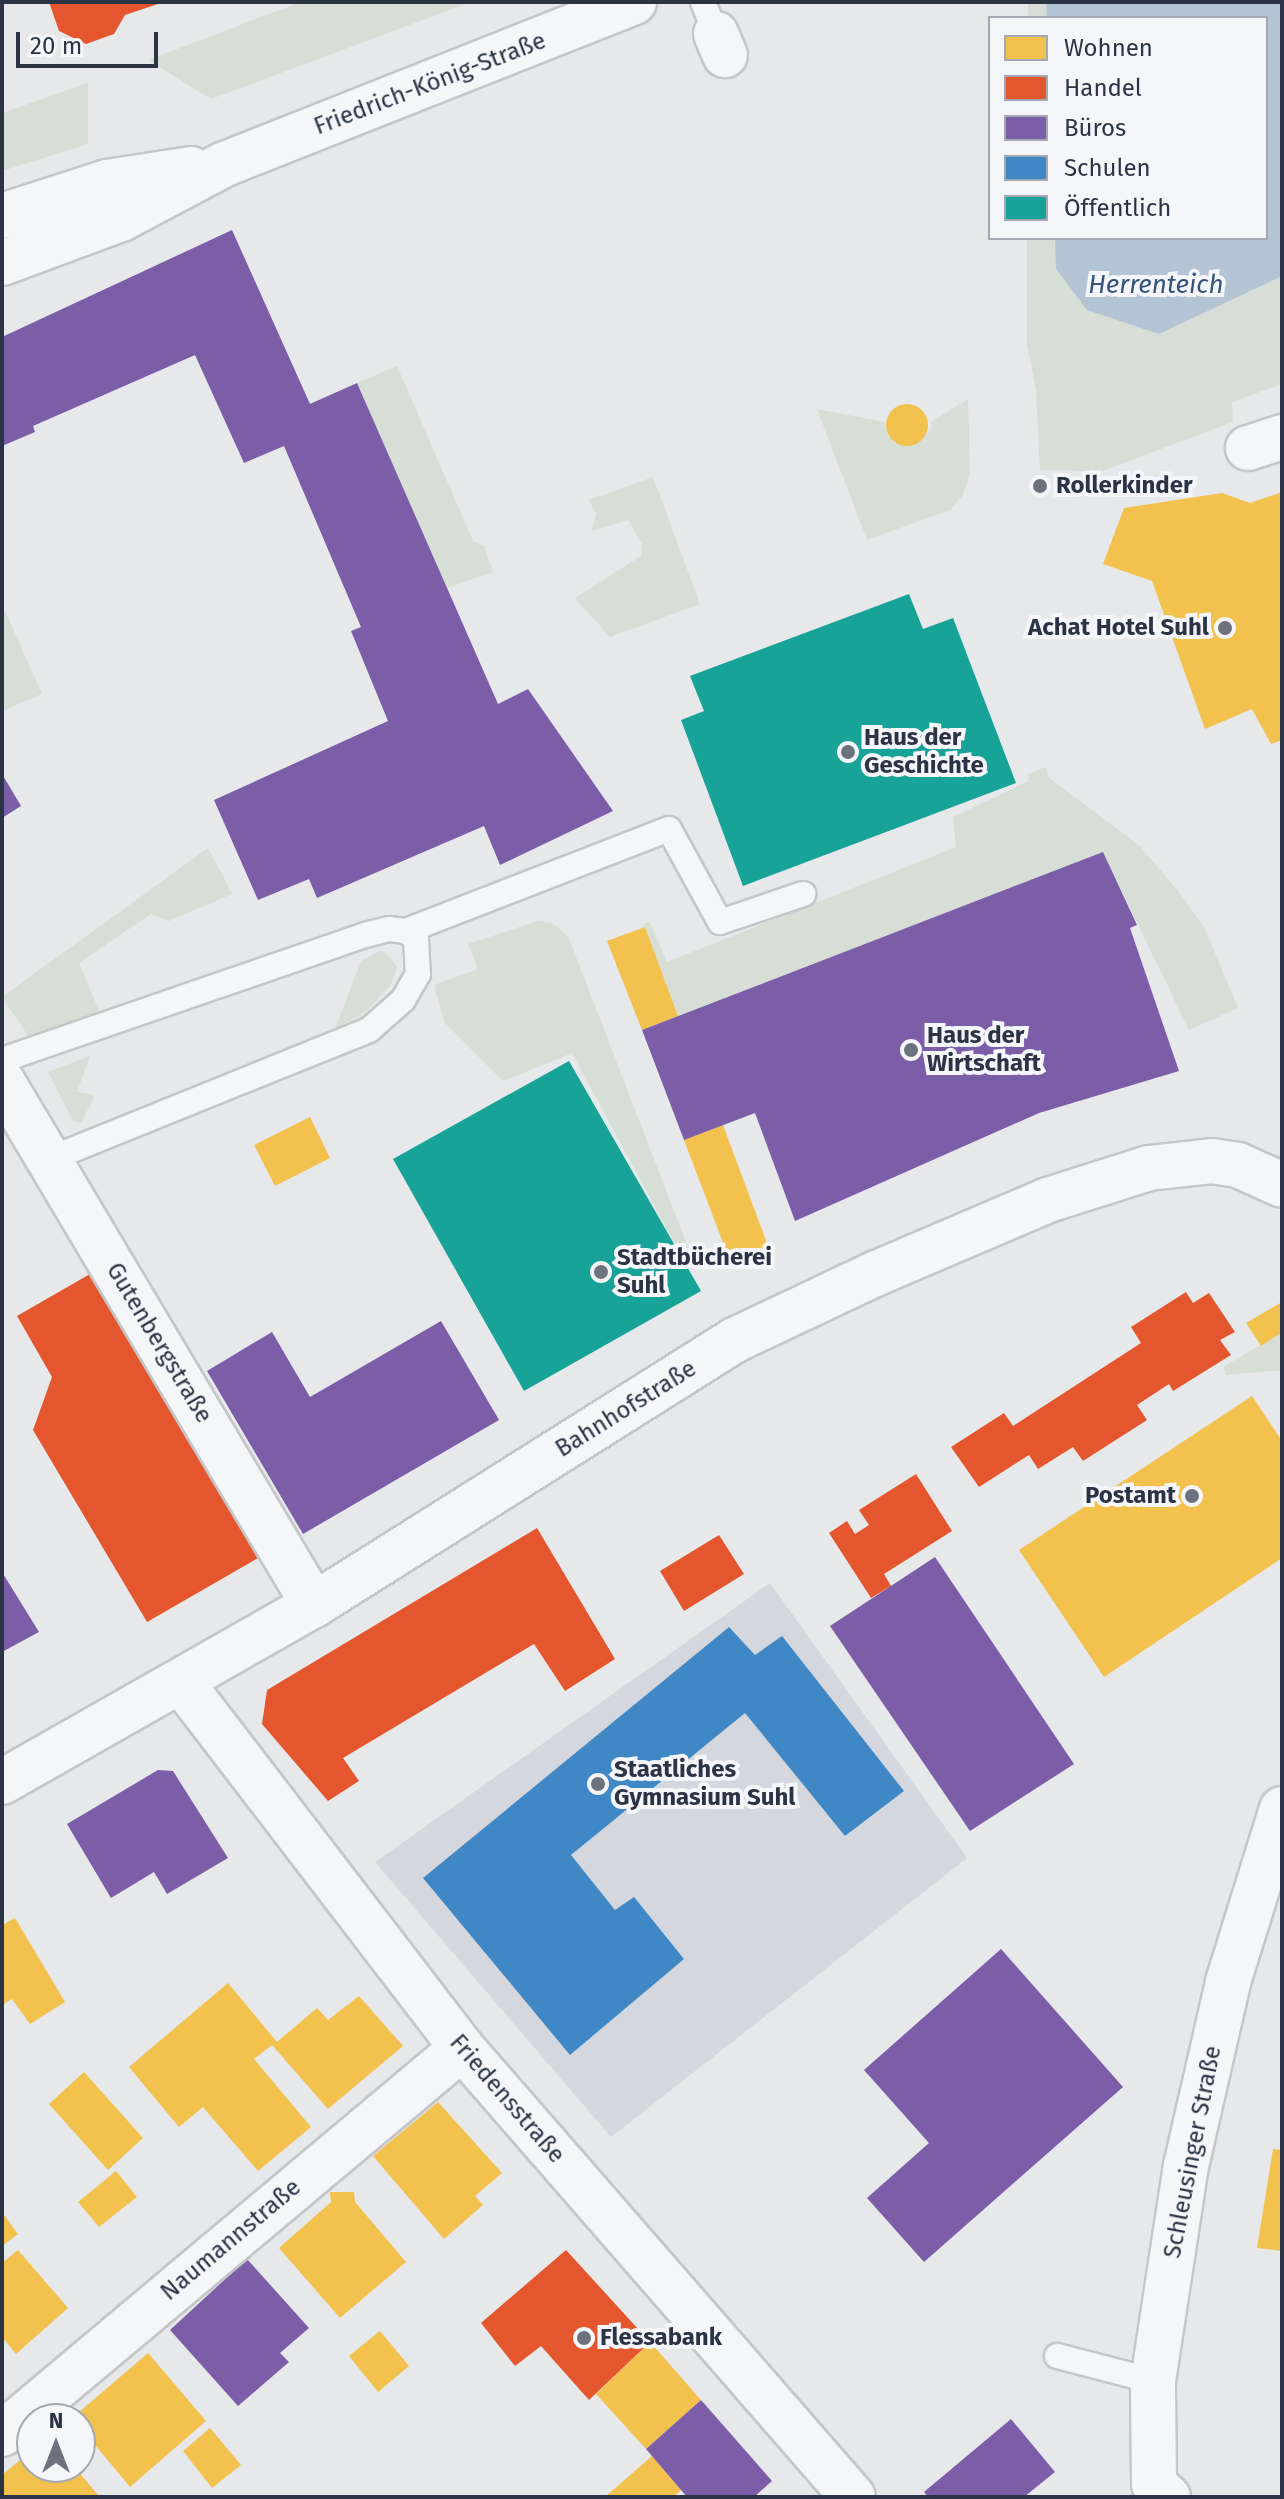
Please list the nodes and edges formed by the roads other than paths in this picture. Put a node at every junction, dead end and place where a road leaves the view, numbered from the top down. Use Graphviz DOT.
graph roads {
  1 [pos="634,2"];
  2 [pos="225,164"];
  3 [pos="2,216"];
  4 [pos="2,263"];
  5 [pos="803,894"];
  6 [pos="406,931"];
  7 [pos="2,1060"];
  8 [pos="2,1081"];
  9 [pos="50,1159"];
  10 [pos="1275,1167"];
  11 [pos="314,1605"];
  12 [pos="182,1683"];
  13 [pos="2,1782"];
  14 [pos="1282,1809"];
  15 [pos="462,2048"];
  16 [pos="1057,2356"];
  17 [pos="1153,2381"];
  18 [pos="2,2434"];
  19 [pos="1156,2493"];
  20 [pos="853,2497"];
  1 -- 2 [label="street, Friedrich-König-Straße"];
  2 -- 3 [label="street, Friedrich-König-Straße"];
  2 -- 4 [label="street, Friedrich-König-Straße"];
  5 -- 6 [label="lane"];
  6 -- 7 [label="lane"];
  6 -- 9 [label="lane"];
  8 -- 9 [label="street, Gutenbergstraße"];
  9 -- 11 [label="street, Gutenbergstraße"];
  10 -- 11 [label="street, Bahnhofstraße"];
  11 -- 12 [label="street, Bahnhofstraße"];
  12 -- 13 [label="street, Bahnhofstraße"];
  12 -- 15 [label="street, Friedensstraße"];
  14 -- 17 [label="street, Schleusinger Straße"];
  15 -- 18 [label="street, Naumannstraße"];
  15 -- 20 [label="street, Friedensstraße"];
  16 -- 17 [label="lane"];
  17 -- 19 [label="street, Schleusinger Straße"];
}
